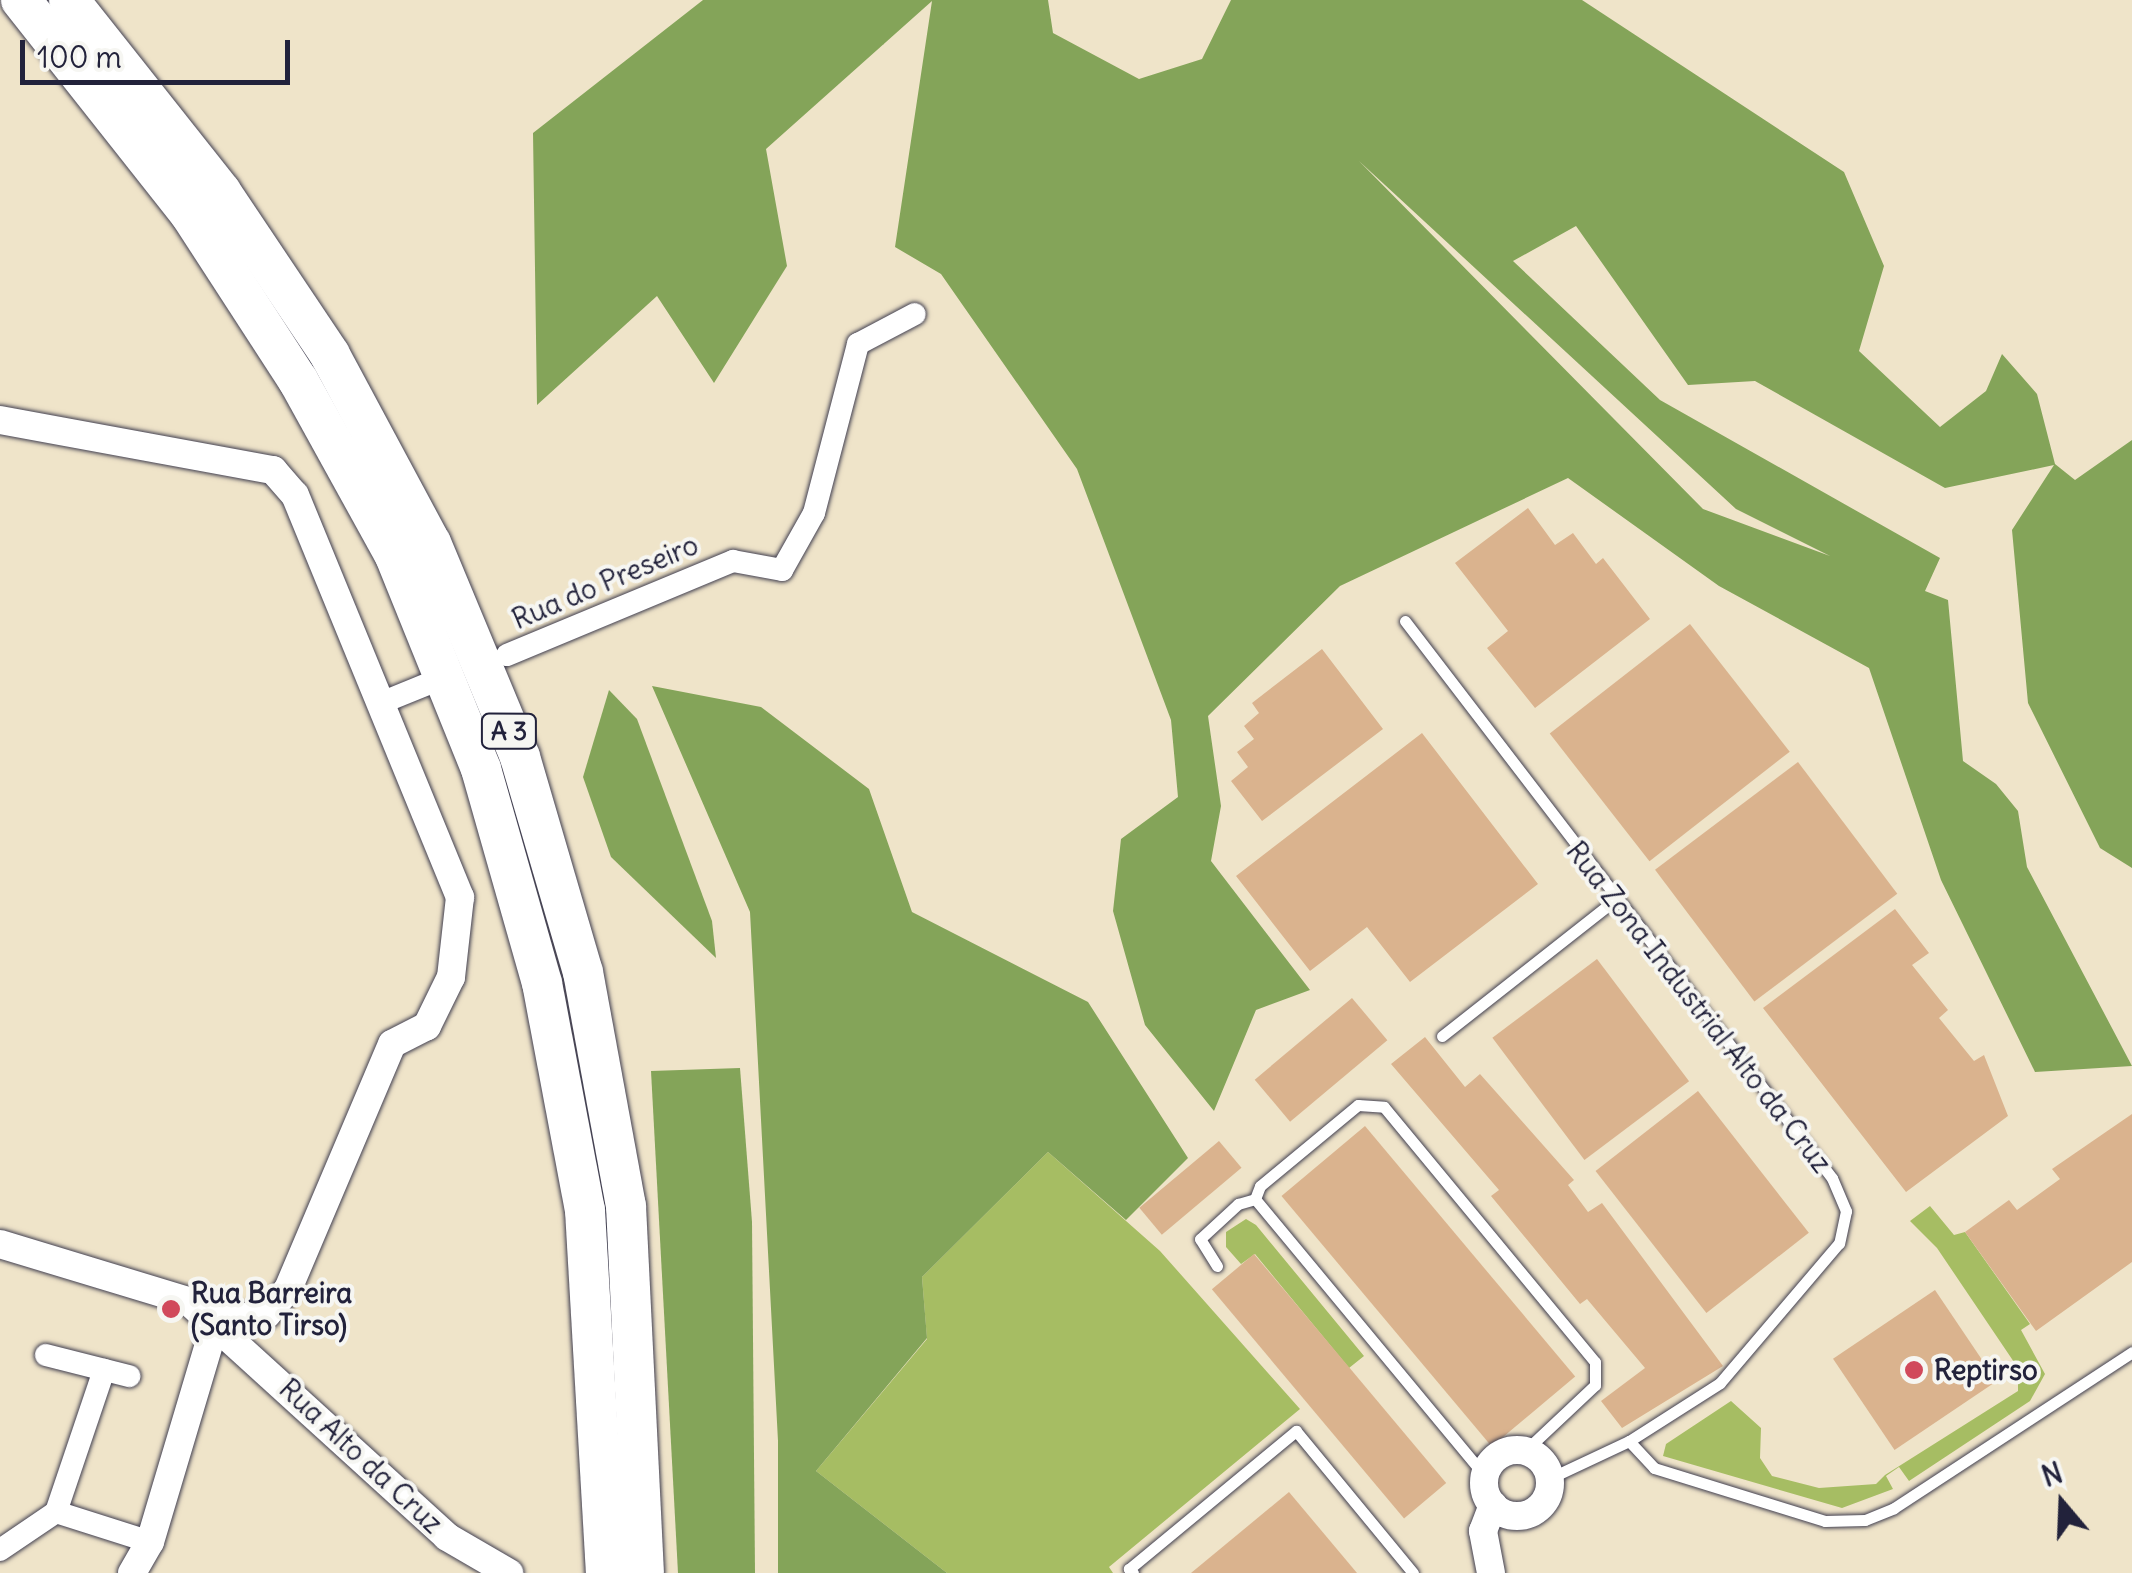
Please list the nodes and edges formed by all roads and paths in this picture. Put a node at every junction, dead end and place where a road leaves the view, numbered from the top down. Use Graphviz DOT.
graph roads {
  1 [pos="21,0"];
  2 [pos="69,0"];
  3 [pos="915,314"];
  4 [pos="0,420"];
  5 [pos="1405,621"];
  6 [pos="507,655"];
  7 [pos="424,685"];
  8 [pos="381,704"];
  9 [pos="1616,899"];
  10 [pos="1442,1036"];
  11 [pos="1255,1199"];
  12 [pos="0,1244"];
  13 [pos="1217,1266"];
  14 [pos="216,1321"];
  15 [pos="2132,1352"];
  16 [pos="46,1355"];
  17 [pos="104,1370"];
  18 [pos="129,1376"];
  19 [pos="1629,1441"];
  20 [pos="1525,1450"];
  21 [pos="1485,1476"];
  22 [pos="1550,1478"];
  23 [pos="1492,1505"];
  24 [pos="56,1512"];
  25 [pos="150,1542"];
  26 [pos="0,1550"];
  27 [pos="504,1572"];
  28 [pos="132,1573"];
  29 [pos="606,1573"];
  30 [pos="644,1573"];
  31 [pos="1133,1573"];
  32 [pos="1414,1573"];
  33 [pos="1491,1573"];
  1 -- 29 [label="highway, A 3"];
  2 -- 30 [label="highway, A 3"];
  3 -- 6 [label="street, Rua do Preseiro"];
  4 -- 8 [label="street"];
  5 -- 9 [label="lane, Rua Zona Industrial Alto da Cruz"];
  7 -- 8 [label="street"];
  8 -- 14 [label="street"];
  9 -- 10 [label="lane"];
  9 -- 19 [label="lane, Rua Zona Industrial Alto da Cruz"];
  11 -- 13 [label="lane"];
  11 -- 20 [label="lane"];
  11 -- 21 [label="lane"];
  12 -- 14 [label="street, Rua Alto da Cruz"];
  14 -- 25 [label="street"];
  14 -- 27 [label="street, Rua Alto da Cruz"];
  15 -- 19 [label="lane"];
  16 -- 17 [label="street"];
  17 -- 18 [label="street"];
  17 -- 24 [label="street"];
  19 -- 22 [label="lane, Rua Zona Industrial Alto da Cruz"];
  20 -- 21 [label="street"];
  20 -- 22 [label="street"];
  21 -- 23 [label="street"];
  22 -- 23 [label="street"];
  23 -- 33 [label="street"];
  24 -- 25 [label="street"];
  24 -- 26 [label="street"];
  25 -- 28 [label="street"];
  31 -- 32 [label="lane"];
}
